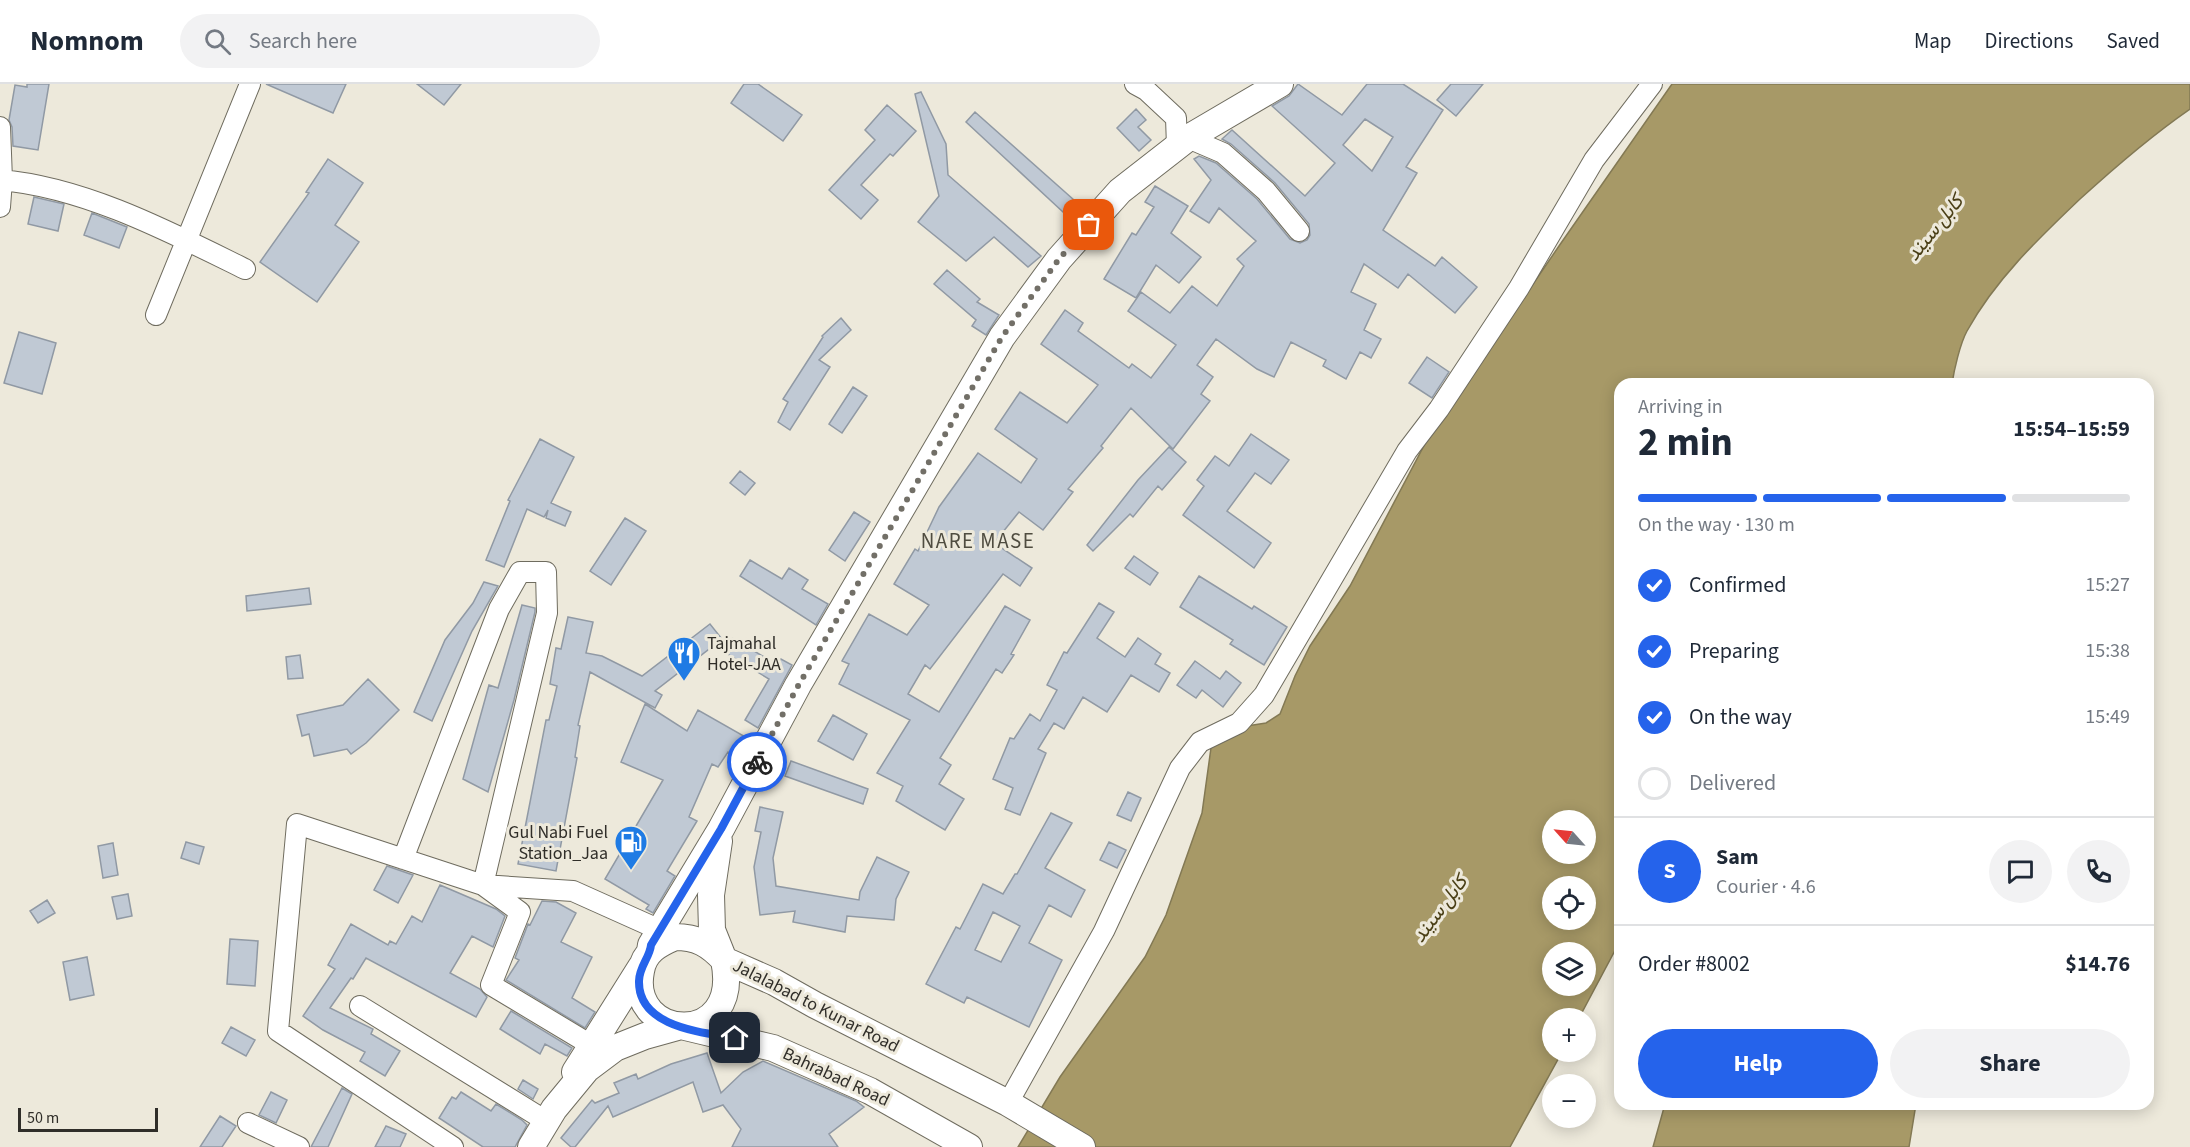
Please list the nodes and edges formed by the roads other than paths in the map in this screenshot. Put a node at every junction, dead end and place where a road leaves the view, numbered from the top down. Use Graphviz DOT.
graph roads {
  1 [pos="250,84"];
  2 [pos="1135,84"];
  3 [pos="1280,84"];
  4 [pos="1652,84"];
  5 [pos="0,127"];
  6 [pos="1182,142"];
  7 [pos="1,180"];
  8 [pos="0,207"];
  9 [pos="1299,231"];
  10 [pos="187,240"];
  11 [pos="244,269"];
  12 [pos="156,315"];
  13 [pos="721,829"];
  14 [pos="403,859"];
  15 [pos="483,885"];
  16 [pos="650,950"];
  17 [pos="724,960"];
  18 [pos="360,1006"];
  19 [pos="681,1026"];
  20 [pos="591,1045"];
  21 [pos="1017,1108"];
  22 [pos="550,1115"];
  23 [pos="248,1123"];
  24 [pos="299,1147"];
  25 [pos="453,1147"];
  26 [pos="531,1147"];
  27 [pos="969,1147"];
  28 [pos="1082,1147"];
  1 -- 10 [label="street"];
  2 -- 6 [label="street"];
  3 -- 6 [label="main road"];
  4 -- 21 [label="street"];
  5 -- 7 [label="street"];
  6 -- 9 [label="street"];
  6 -- 13 [label="main road"];
  7 -- 8 [label="street"];
  7 -- 10 [label="street"];
  10 -- 11 [label="street"];
  10 -- 12 [label="street"];
  13 -- 16 [label="main road"];
  13 -- 17 [label="main road, Jalalabad to Kunar Road"];
  14 -- 15 [label="street"];
  14 -- 15 [label="street"];
  14 -- 25 [label="street"];
  15 -- 16 [label="street"];
  15 -- 20 [label="street"];
  16 -- 17 [label="main road"];
  16 -- 19 [label="main road"];
  16 -- 20 [label="main road"];
  17 -- 19 [label="main road"];
  17 -- 21 [label="main road, Jalalabad to Kunar Road"];
  18 -- 22 [label="street"];
  19 -- 22 [label="main road, Bahrabad Road"];
  19 -- 27 [label="main road, Bahrabad Road"];
  20 -- 22 [label="main road"];
  21 -- 28 [label="main road, Jalalabad to Kunar Road"];
  22 -- 26 [label="main road, Bahrabad Road"];
  23 -- 24 [label="street"];
}
